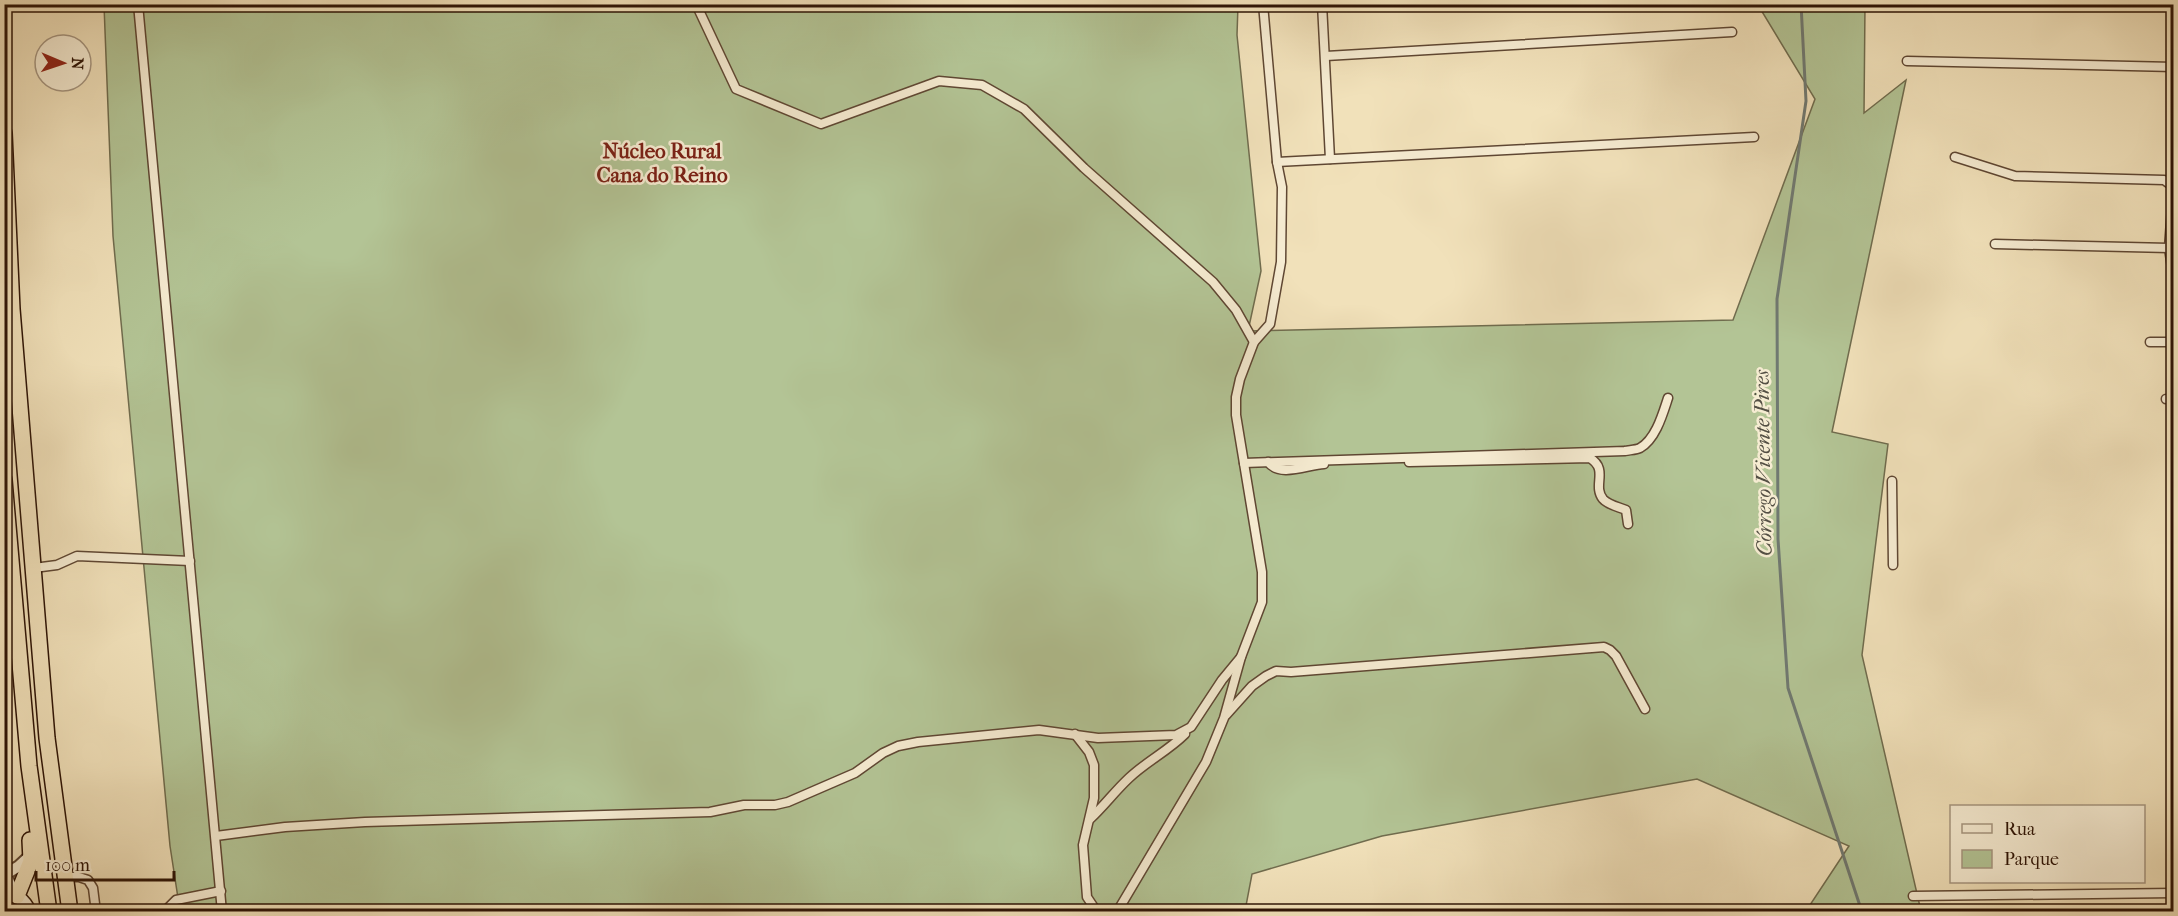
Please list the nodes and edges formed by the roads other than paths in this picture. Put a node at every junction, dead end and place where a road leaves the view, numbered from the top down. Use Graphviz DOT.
graph roads {
  1 [pos="138,4"];
  2 [pos="696,4"];
  3 [pos="1263,4"];
  4 [pos="1322,4"];
  5 [pos="1732,32"];
  6 [pos="1326,56"];
  7 [pos="1907,62"];
  8 [pos="2174,67"];
  9 [pos="4,133"];
  10 [pos="1754,137"];
  11 [pos="1955,157"];
  12 [pos="1330,159"];
  13 [pos="1277,162"];
  14 [pos="1995,244"];
  15 [pos="2169,248"];
  16 [pos="2174,281"];
  17 [pos="1254,342"];
  18 [pos="2150,342"];
  19 [pos="2174,342"];
  20 [pos="1668,398"];
  21 [pos="1268,462"];
  22 [pos="1244,463"];
  23 [pos="4,480"];
  24 [pos="1892,481"];
  25 [pos="1628,524"];
  26 [pos="189,561"];
  27 [pos="1893,565"];
  28 [pos="33,568"];
  29 [pos="1241,657"];
  30 [pos="1645,709"];
  31 [pos="1224,718"];
  32 [pos="1191,727"];
  33 [pos="1075,734"];
  34 [pos="29,766"];
  35 [pos="1089,820"];
  36 [pos="216,837"];
  37 [pos="32,854"];
  38 [pos="5,873"];
  39 [pos="65,877"];
  40 [pos="221,891"];
  41 [pos="2174,893"];
  42 [pos="12,895"];
  43 [pos="1913,896"];
  44 [pos="1087,897"];
  45 [pos="30,912"];
  46 [pos="49,912"];
  47 [pos="70,912"];
  48 [pos="96,912"];
  49 [pos="164,912"];
  50 [pos="222,912"];
  51 [pos="1086,912"];
  52 [pos="1097,912"];
  53 [pos="1117,912"];
  1 -- 26 [label="street"];
  2 -- 17 [label="street"];
  3 -- 13 [label="street"];
  4 -- 6 [label="street"];
  5 -- 6 [label="street"];
  6 -- 12 [label="street"];
  7 -- 8 [label="street"];
  9 -- 28 [label="highway"];
  10 -- 12 [label="street"];
  11 -- 15 [label="street"];
  12 -- 13 [label="street"];
  13 -- 17 [label="street"];
  14 -- 15 [label="street"];
  15 -- 16 [label="street"];
  17 -- 22 [label="street"];
  18 -- 19 [label="street"];
  20 -- 21 [label="street"];
  21 -- 22 [label="street"];
  21 -- 25 [label="street"];
  22 -- 29 [label="street"];
  23 -- 34 [label="highway"];
  24 -- 27 [label="street"];
  26 -- 28 [label="street"];
  26 -- 36 [label="street"];
  28 -- 39 [label="highway"];
  29 -- 31 [label="street"];
  29 -- 32 [label="street"];
  30 -- 31 [label="street"];
  31 -- 53 [label="street"];
  32 -- 33 [label="street"];
  32 -- 35 [label="street"];
  33 -- 35 [label="street"];
  33 -- 36 [label="street"];
  34 -- 37 [label="highway"];
  34 -- 46 [label="highway"];
  35 -- 44 [label="street"];
  36 -- 40 [label="street"];
  37 -- 38 [label="street"];
  37 -- 42 [label="highway"];
  38 -- 42 [label="street"];
  39 -- 47 [label="highway"];
  39 -- 48 [label="street"];
  40 -- 49 [label="street"];
  40 -- 50 [label="street"];
  41 -- 43 [label="street"];
  42 -- 45 [label="main road"];
  44 -- 51 [label="street"];
  44 -- 52 [label="street"];
}
